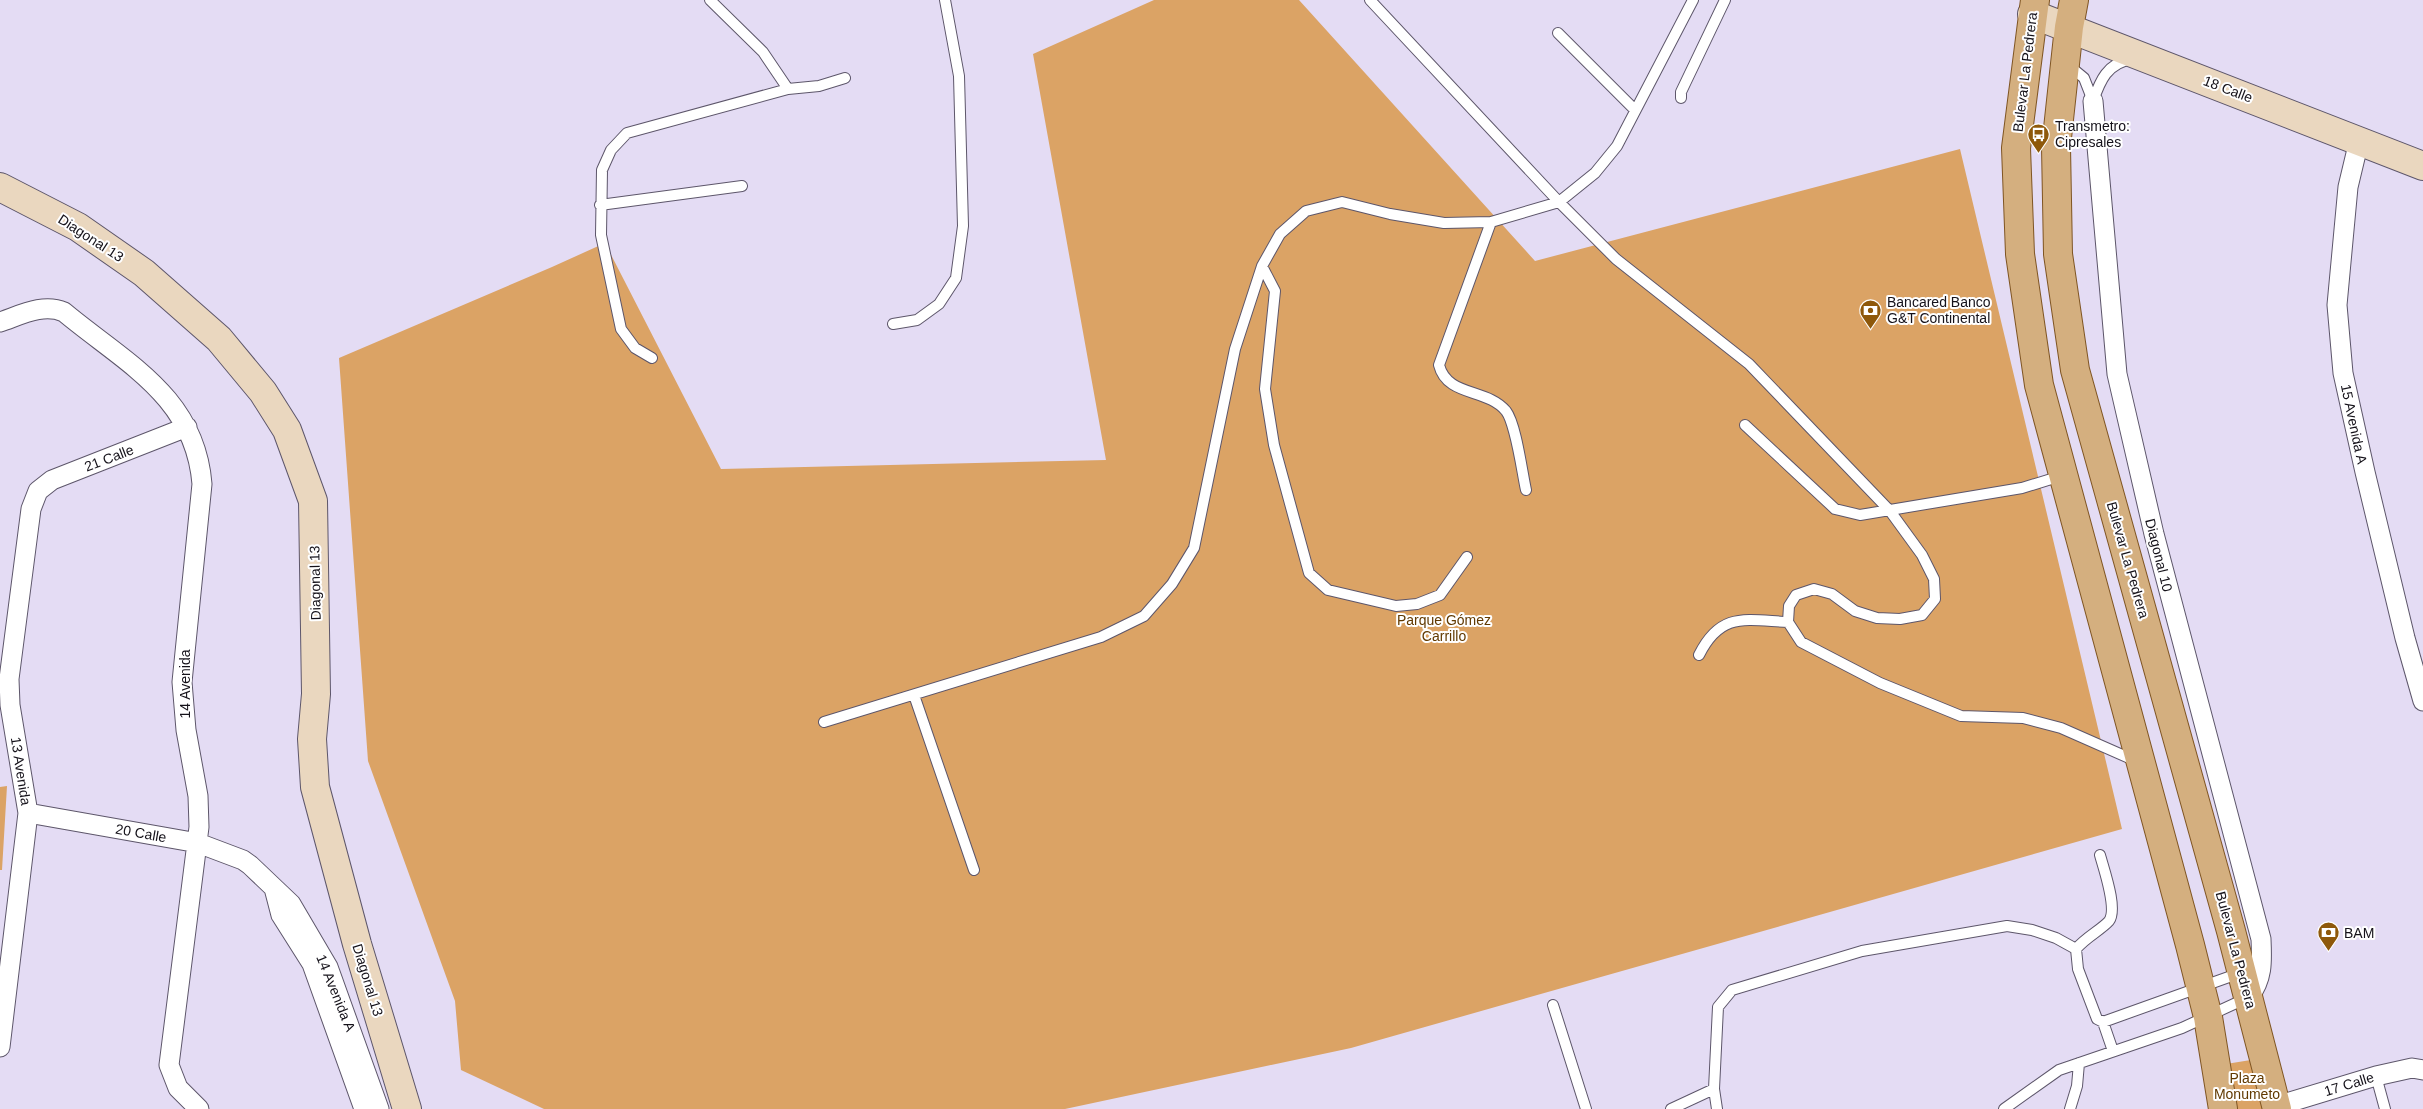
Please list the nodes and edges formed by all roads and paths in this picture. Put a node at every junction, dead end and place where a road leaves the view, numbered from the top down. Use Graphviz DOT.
graph roads {
  1 [pos="710,0"];
  2 [pos="945,0"];
  3 [pos="1370,0"];
  4 [pos="1693,0"];
  5 [pos="1725,0"];
  6 [pos="2074,0"];
  7 [pos="2034,7"];
  8 [pos="2069,27"];
  9 [pos="1558,33"];
  10 [pos="2146,58"];
  11 [pos="2064,63"];
  12 [pos="845,78"];
  13 [pos="788,88"];
  14 [pos="1681,98"];
  15 [pos="2092,101"];
  16 [pos="1635,110"];
  17 [pos="2359,140"];
  18 [pos="2423,166"];
  19 [pos="742,186"];
  20 [pos="0,187"];
  21 [pos="1559,202"];
  22 [pos="600,205"];
  23 [pos="1491,222"];
  24 [pos="1262,266"];
  25 [pos="0,322"];
  26 [pos="893,324"];
  27 [pos="652,358"];
  28 [pos="1745,426"];
  29 [pos="187,427"];
  30 [pos="2064,475"];
  31 [pos="1526,490"];
  32 [pos="36,496"];
  33 [pos="1890,511"];
  34 [pos="1467,557"];
  35 [pos="1788,622"];
  36 [pos="1699,655"];
  37 [pos="914,695"];
  38 [pos="2423,701"];
  39 [pos="824,722"];
  40 [pos="2141,762"];
  41 [pos="28,813"];
  42 [pos="198,843"];
  43 [pos="2100,855"];
  44 [pos="250,865"];
  45 [pos="974,870"];
  46 [pos="274,888"];
  47 [pos="2076,949"];
  48 [pos="2246,985"];
  49 [pos="2199,987"];
  50 [pos="1553,1005"];
  51 [pos="2208,1017"];
  52 [pos="2104,1022"];
  53 [pos="0,1047"];
  54 [pos="2112,1050"];
  55 [pos="2079,1063"];
  56 [pos="2423,1070"];
  57 [pos="2376,1076"];
  58 [pos="1714,1089"];
  59 [pos="2277,1108"];
  60 [pos="199,1109"];
  61 [pos="364,1109"];
  62 [pos="379,1109"];
  63 [pos="407,1109"];
  64 [pos="1586,1109"];
  65 [pos="1671,1109"];
  66 [pos="1717,1109"];
  67 [pos="2004,1109"];
  68 [pos="2070,1109"];
  69 [pos="2223,1109"];
  70 [pos="2385,1109"];
  1 -- 13 [label="lane"];
  2 -- 26 [label="lane"];
  3 -- 21 [label="lane"];
  4 -- 16 [label="lane"];
  5 -- 14 [label="lane"];
  6 -- 8 [label="main road, Bulevar La Pedrera"];
  7 -- 8 [label="street, 18 Calle"];
  7 -- 30 [label="main road, Bulevar La Pedrera"];
  8 -- 10 [label="street, 18 Calle"];
  8 -- 11 [label="main road, Bulevar La Pedrera"];
  9 -- 16 [label="lane"];
  10 -- 15 [label="lane"];
  10 -- 17 [label="street, 18 Calle"];
  11 -- 15 [label="lane"];
  11 -- 48 [label="main road, Bulevar La Pedrera"];
  12 -- 13 [label="lane"];
  13 -- 22 [label="lane"];
  15 -- 48 [label="street, Diagonal 10"];
  16 -- 21 [label="lane"];
  17 -- 18 [label="street, 18 Calle"];
  17 -- 38 [label="street, 15 Avenida A"];
  19 -- 22 [label="lane"];
  20 -- 63 [label="street, Diagonal 13"];
  21 -- 23 [label="lane"];
  21 -- 33 [label="lane"];
  22 -- 27 [label="lane"];
  23 -- 24 [label="lane"];
  23 -- 31 [label="lane"];
  24 -- 34 [label="lane"];
  24 -- 37 [label="lane"];
  25 -- 29 [label="street, 14 Avenida"];
  28 -- 33 [label="lane"];
  29 -- 32 [label="street, 21 Calle"];
  29 -- 42 [label="street, 14 Avenida"];
  30 -- 33 [label="lane"];
  30 -- 40 [label="main road, Bulevar La Pedrera"];
  32 -- 41 [label="street, 13 Avenida"];
  33 -- 35 [label="lane"];
  35 -- 36 [label="lane"];
  35 -- 40 [label="lane"];
  37 -- 39 [label="lane"];
  37 -- 45 [label="lane"];
  40 -- 49 [label="main road, Bulevar La Pedrera"];
  41 -- 42 [label="street, 20 Calle"];
  41 -- 53 [label="street, 13 Avenida"];
  42 -- 44 [label="street, 20 Calle"];
  42 -- 60 [label="street, 14 Avenida"];
  43 -- 47 [label="lane"];
  44 -- 46 [label="street, 14 Avenida A"];
  46 -- 61 [label="street, 14 Avenida A"];
  46 -- 62 [label="street, 14 Avenida A"];
  47 -- 52 [label="lane"];
  47 -- 58 [label="lane"];
  48 -- 49 [label="lane"];
  48 -- 51 [label="lane"];
  48 -- 59 [label="main road, Bulevar La Pedrera"];
  49 -- 51 [label="main road, Bulevar La Pedrera"];
  49 -- 52 [label="lane"];
  50 -- 64 [label="lane"];
  51 -- 54 [label="lane"];
  51 -- 69 [label="main road, Bulevar La Pedrera"];
  52 -- 54 [label="lane"];
  54 -- 55 [label="lane"];
  55 -- 67 [label="lane"];
  55 -- 68 [label="lane"];
  56 -- 57 [label="street, 17 Calle"];
  57 -- 59 [label="street, 17 Calle"];
  57 -- 70 [label="lane"];
  58 -- 65 [label="lane"];
  58 -- 66 [label="lane"];
}
